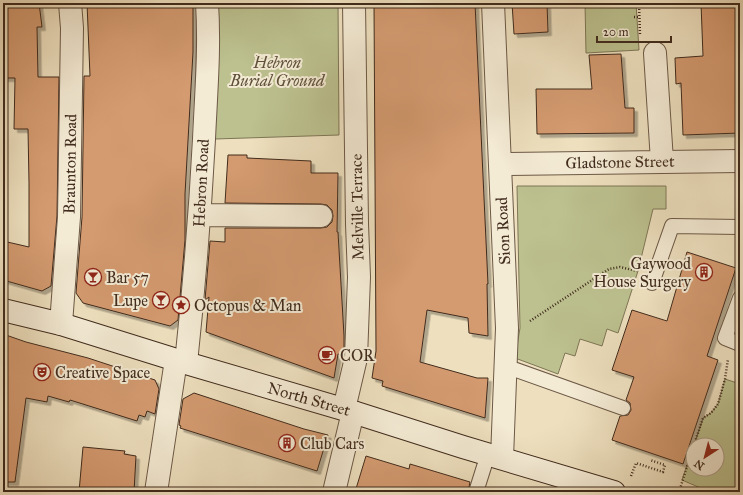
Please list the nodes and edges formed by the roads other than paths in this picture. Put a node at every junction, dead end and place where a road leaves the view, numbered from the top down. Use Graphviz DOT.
graph roads {
  1 [pos="70,3"];
  2 [pos="207,3"];
  3 [pos="354,3"];
  4 [pos="493,3"];
  5 [pos="655,52"];
  6 [pos="740,161"];
  7 [pos="662,162"];
  8 [pos="500,164"];
  9 [pos="200,215"];
  10 [pos="320,216"];
  11 [pos="740,227"];
  12 [pos="653,279"];
  13 [pos="740,298"];
  14 [pos="3,310"];
  15 [pos="61,324"];
  16 [pos="740,344"];
  17 [pos="181,361"];
  18 [pos="505,366"];
  19 [pos="623,408"];
  20 [pos="349,410"];
  21 [pos="495,456"];
  22 [pos="156,492"];
  23 [pos="334,492"];
  24 [pos="476,492"];
  25 [pos="614,492"];
  1 -- 15 [label="street, Braunton Road"];
  2 -- 9 [label="street, Hebron Road"];
  3 -- 20 [label="street, Melville Terrace"];
  4 -- 8 [label="street, Sion Road"];
  5 -- 7 [label="street"];
  6 -- 7 [label="street, Gladstone Street"];
  7 -- 8 [label="street, Gladstone Street"];
  8 -- 18 [label="street, Sion Road"];
  9 -- 10 [label="street"];
  9 -- 17 [label="street, Hebron Road"];
  11 -- 12 [label="lane"];
  13 -- 16 [label="lane"];
  14 -- 15 [label="street, North Street"];
  15 -- 17 [label="street, North Street"];
  17 -- 20 [label="street, North Street"];
  17 -- 22 [label="street, Hebron Road"];
  18 -- 19 [label="lane"];
  18 -- 21 [label="street, Sion Road"];
  20 -- 21 [label="street, North Street"];
  20 -- 23 [label="street, Melville Terrace"];
  21 -- 24 [label="lane"];
  21 -- 25 [label="street, North Street"];
}
